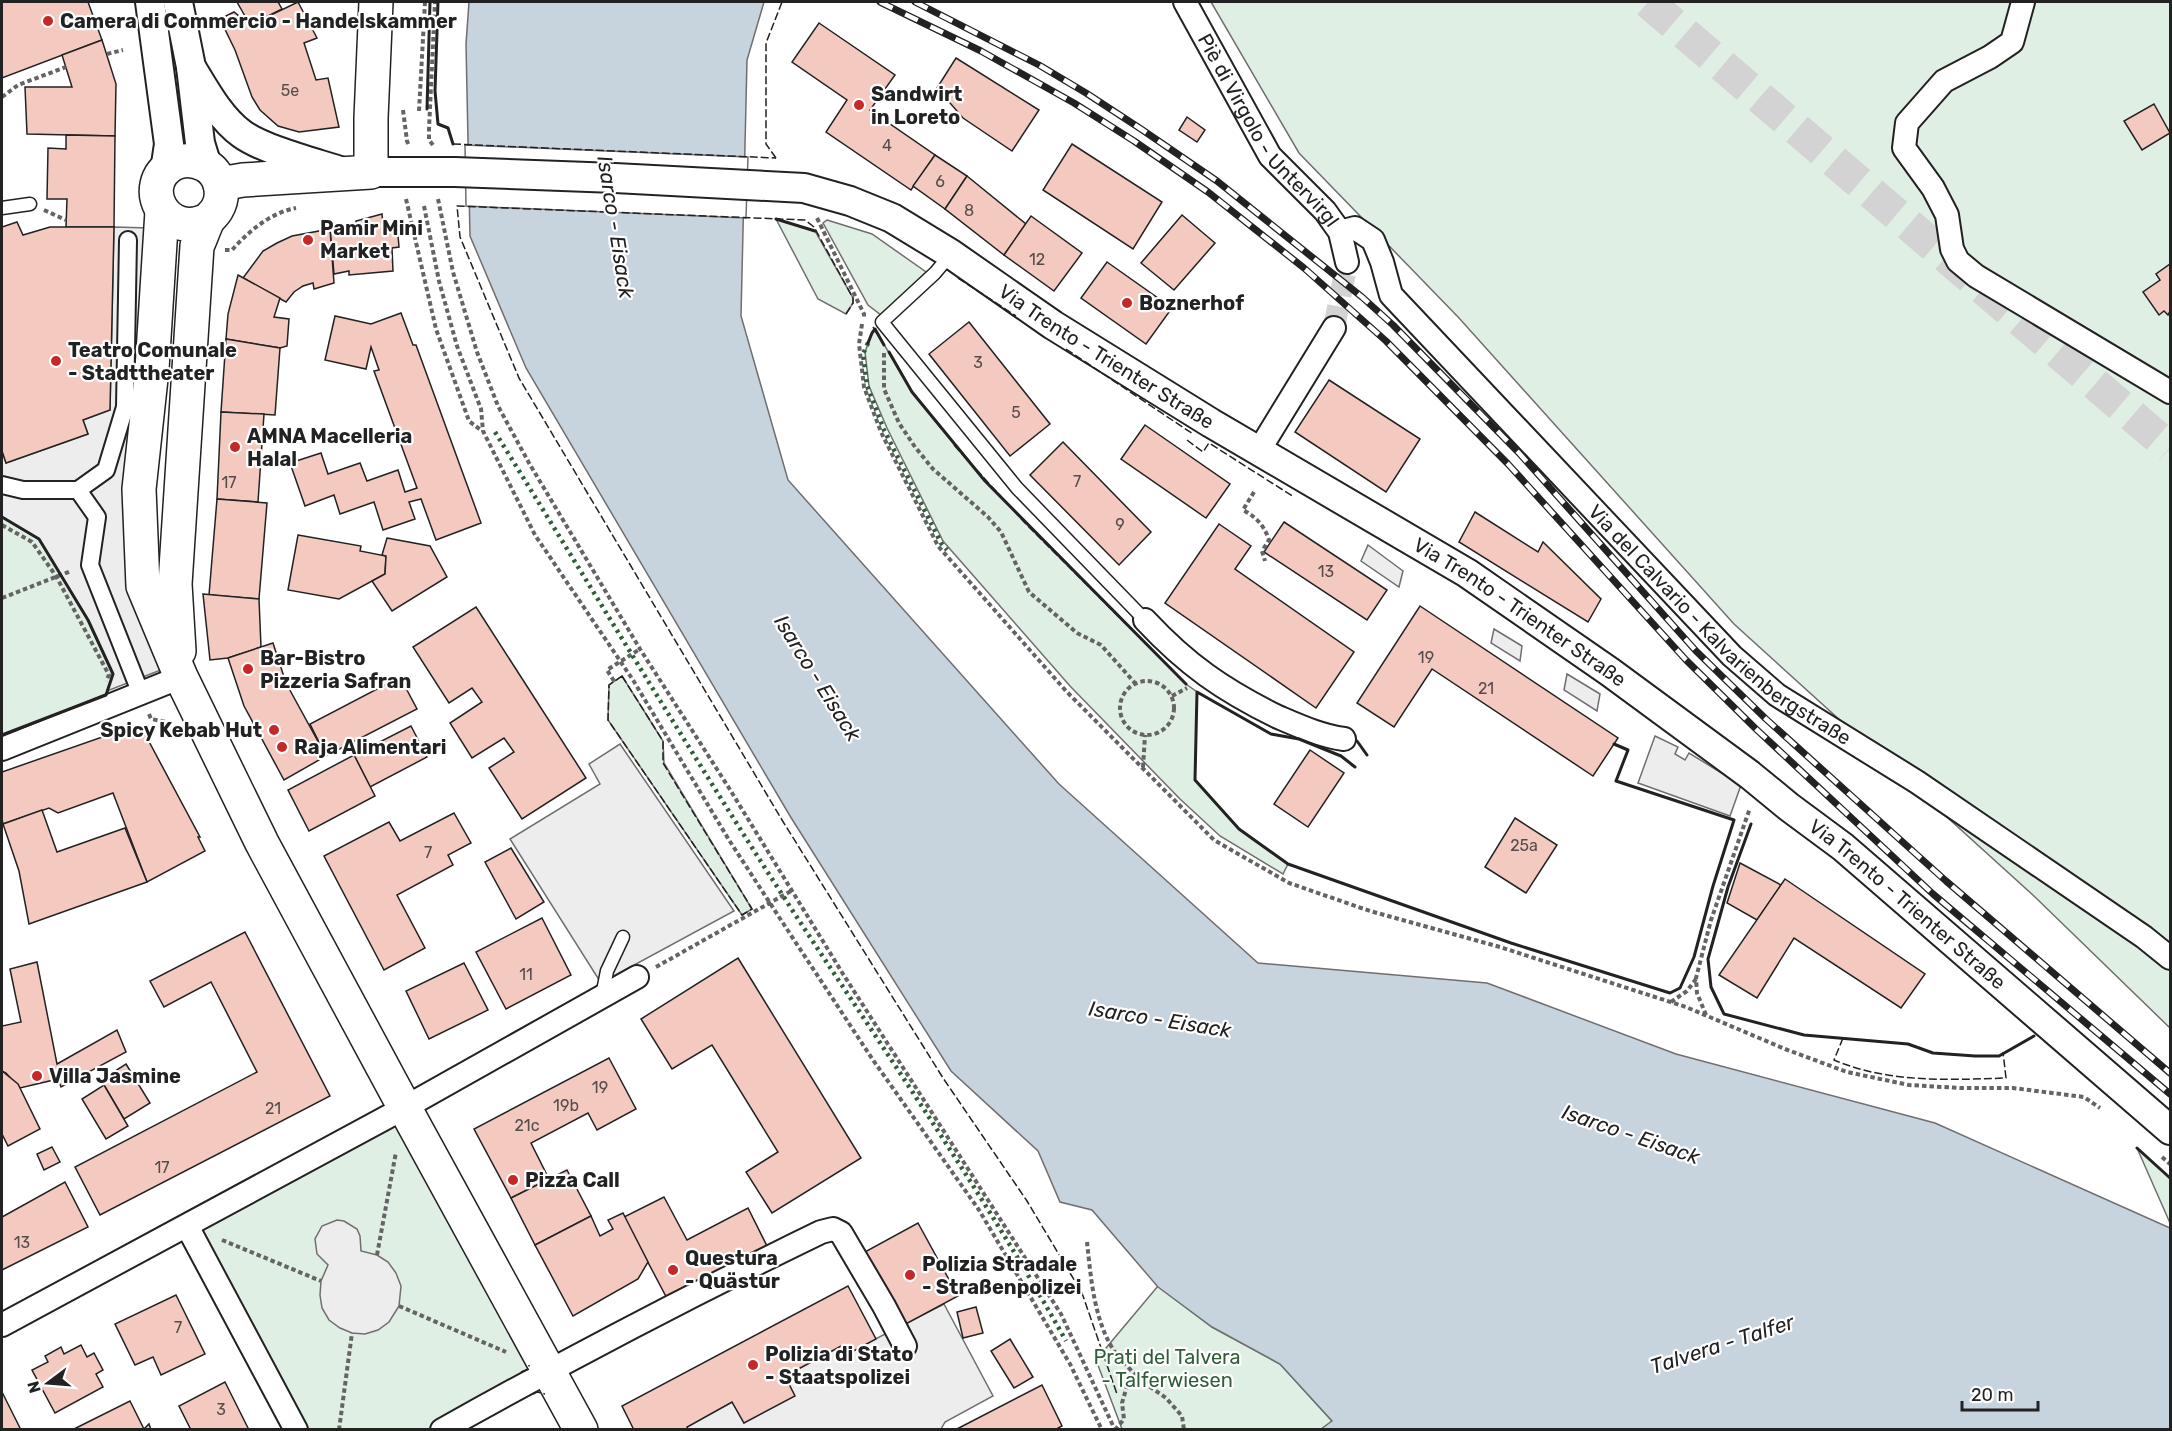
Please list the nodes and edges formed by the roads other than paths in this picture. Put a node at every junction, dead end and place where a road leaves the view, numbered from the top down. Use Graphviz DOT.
graph roads {
  1 [pos="150,2"];
  2 [pos="178,2"];
  3 [pos="376,2"];
  4 [pos="1185,2"];
  5 [pos="2023,2"];
  6 [pos="191,67"];
  7 [pos="165,171"];
  8 [pos="358,172"];
  9 [pos="214,175"];
  10 [pos="30,204"];
  11 [pos="2,208"];
  12 [pos="162,211"];
  13 [pos="209,219"];
  14 [pos="1340,231"];
  15 [pos="128,240"];
  16 [pos="951,254"];
  17 [pos="1347,262"];
  18 [pos="1334,328"];
  19 [pos="2170,392"];
  20 [pos="1258,452"];
  21 [pos="2,484"];
  22 [pos="78,490"];
  23 [pos="1144,620"];
  24 [pos="181,677"];
  25 [pos="141,694"];
  26 [pos="1344,739"];
  27 [pos="2,749"];
  28 [pos="623,937"];
  29 [pos="2170,958"];
  30 [pos="637,977"];
  31 [pos="602,997"];
  32 [pos="404,1108"];
  33 [pos="2162,1140"];
  34 [pos="187,1226"];
  35 [pos="2,1325"];
  36 [pos="905,1346"];
  37 [pos="548,1371"];
  38 [pos="296,1430"];
  39 [pos="442,1430"];
  40 [pos="581,1430"];
  1 -- 7 [label="street"];
  2 -- 6 [label="street"];
  3 -- 8 [label="main road"];
  4 -- 14 [label="street, Piè di Virgolo - Untervirgl"];
  5 -- 19 [label="street"];
  6 -- 8 [label="street, Via Trento - Trienter Straße"];
  6 -- 9 [label="street"];
  7 -- 9 [label="main road"];
  7 -- 12 [label="main road"];
  8 -- 9 [label="main road"];
  8 -- 16 [label="street, Via Trento - Trienter Straße"];
  9 -- 13 [label="main road"];
  10 -- 11 [label="lane"];
  12 -- 13 [label="main road"];
  12 -- 24 [label="main road"];
  13 -- 24 [label="main road"];
  14 -- 17 [label="street, Piè di Virgolo - Untervirgl"];
  14 -- 29 [label="street, Via del Calvario - Kalvarienbergstraße"];
  15 -- 22 [label="street"];
  16 -- 20 [label="street, Via Trento - Trienter Straße"];
  16 -- 23 [label="lane"];
  18 -- 20 [label="street"];
  20 -- 33 [label="street, Via Trento - Trienter Straße"];
  21 -- 22 [label="street"];
  22 -- 25 [label="street"];
  23 -- 26 [label="street"];
  24 -- 25 [label="street"];
  24 -- 32 [label="main road"];
  25 -- 27 [label="street"];
  28 -- 31 [label="lane"];
  30 -- 31 [label="street"];
  31 -- 32 [label="street"];
  32 -- 34 [label="street"];
  32 -- 37 [label="main road"];
  34 -- 35 [label="street"];
  34 -- 38 [label="street"];
  36 -- 37 [label="street"];
  37 -- 39 [label="street"];
  37 -- 40 [label="main road"];
}
